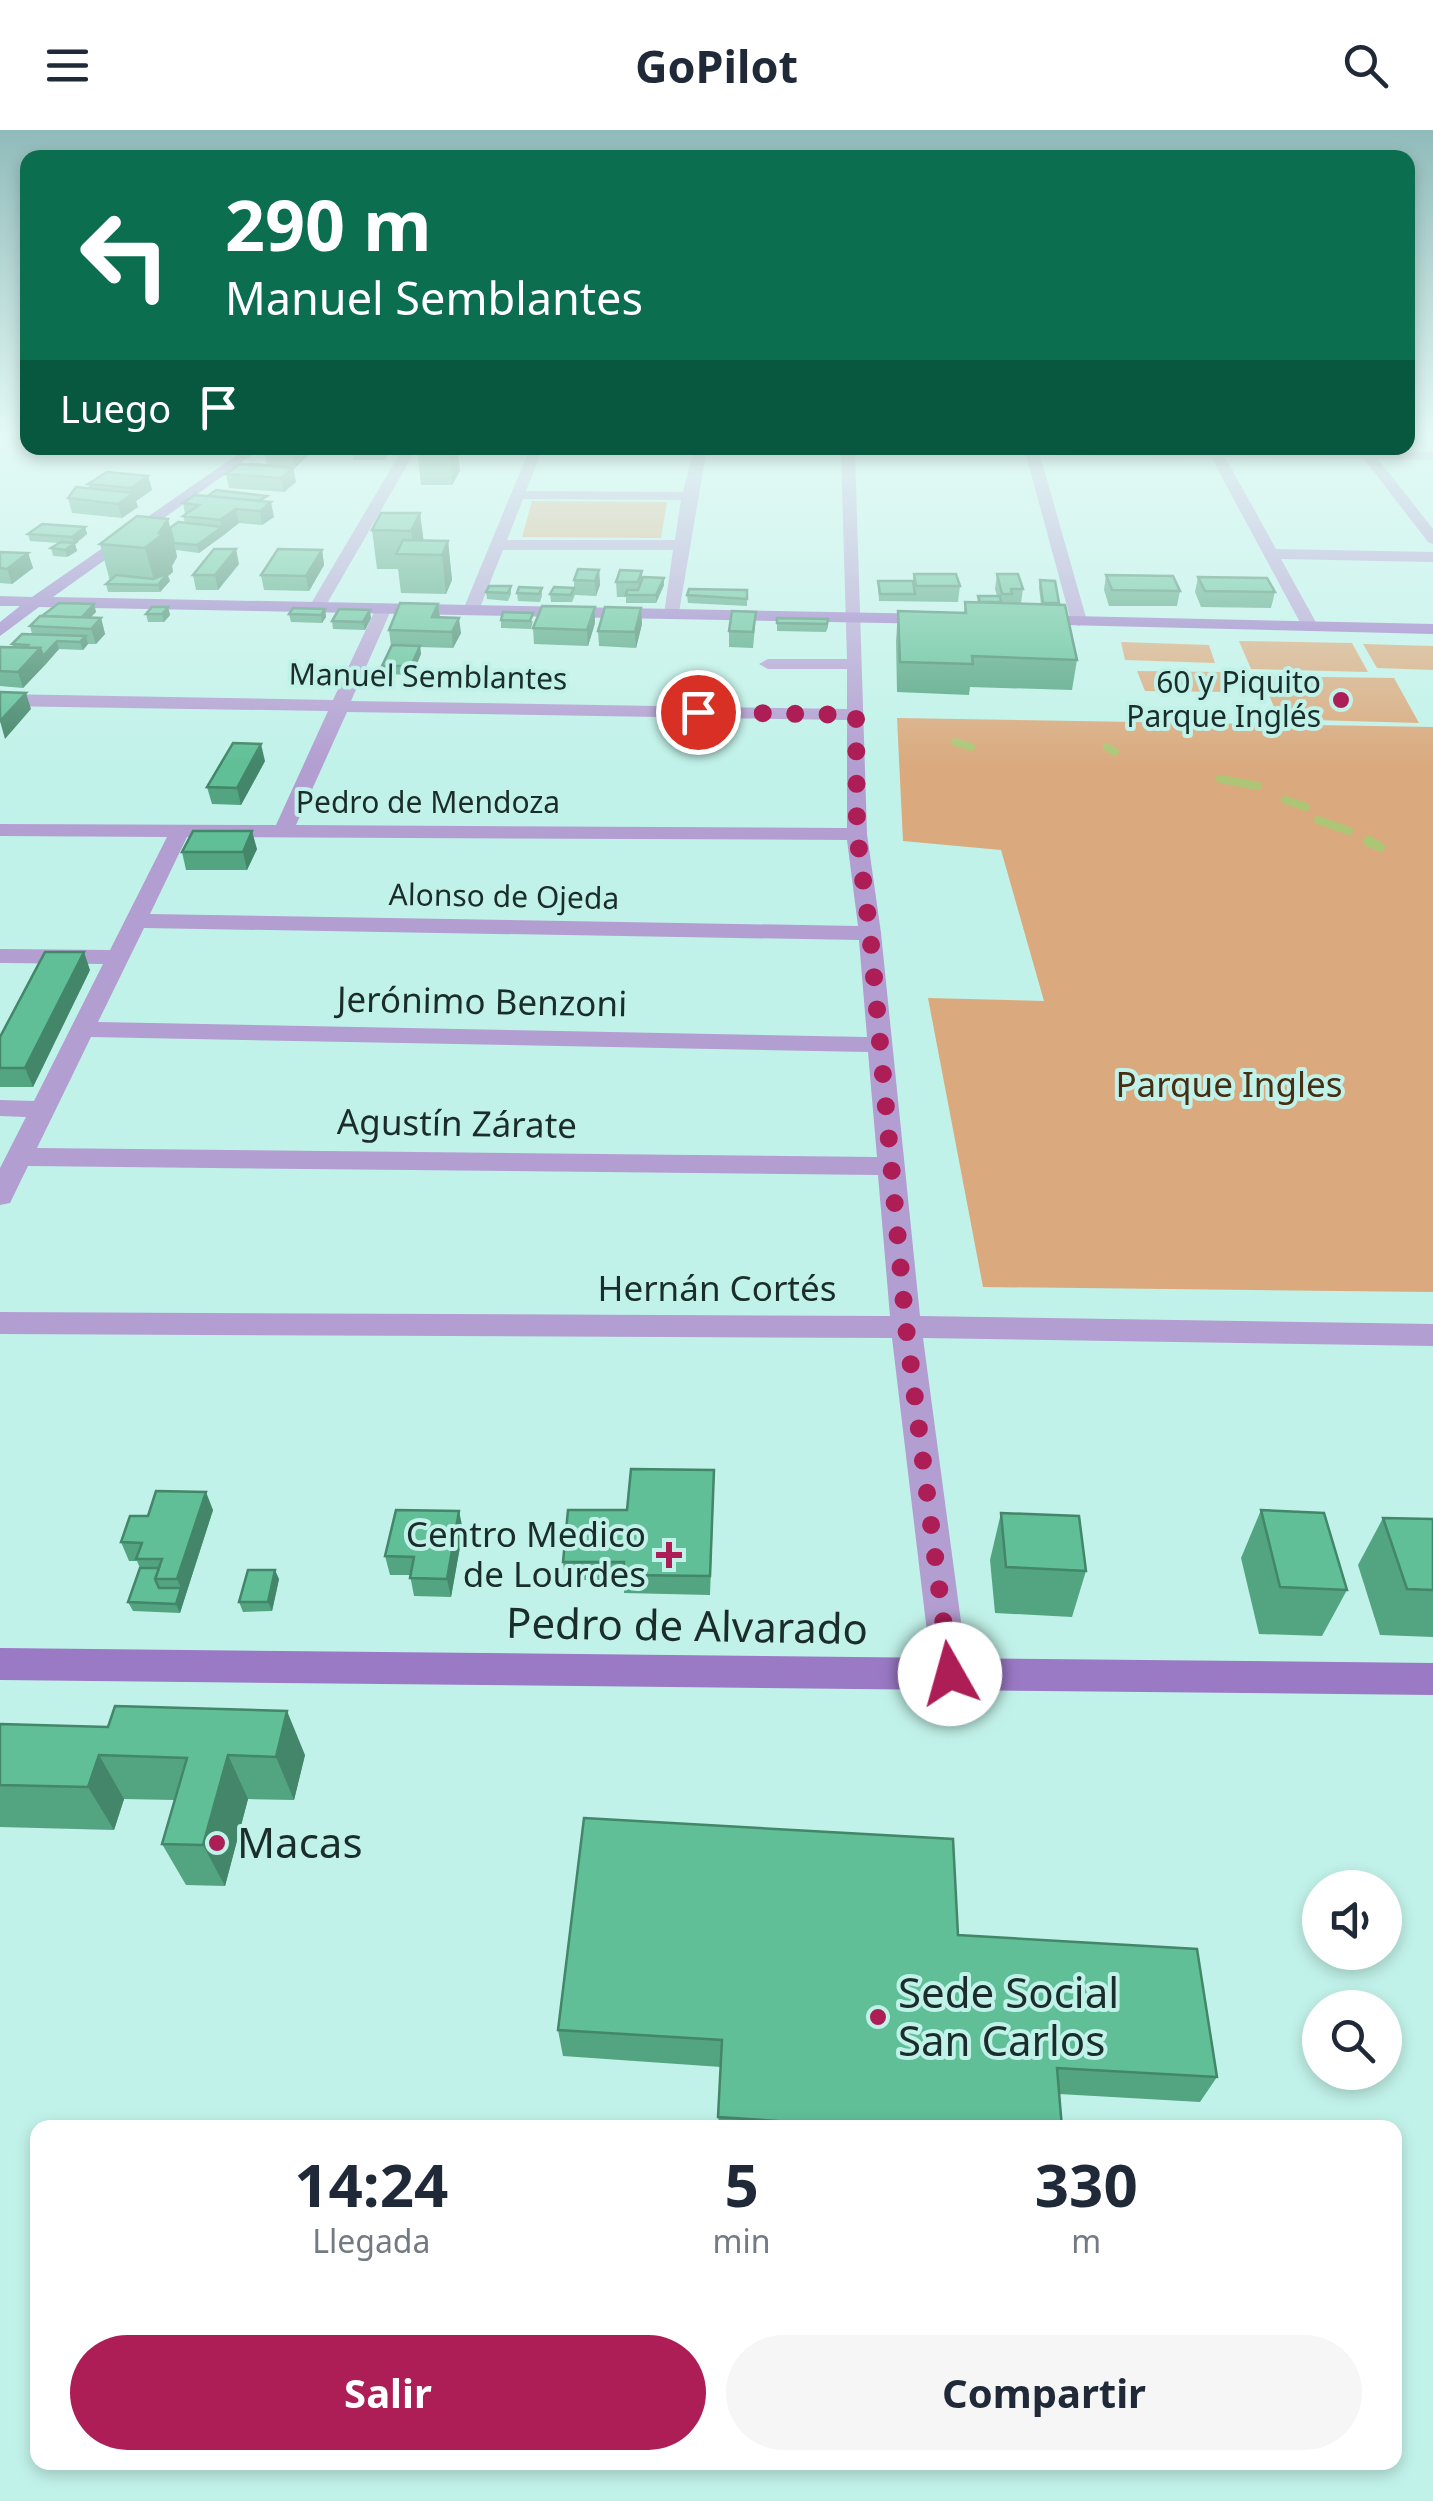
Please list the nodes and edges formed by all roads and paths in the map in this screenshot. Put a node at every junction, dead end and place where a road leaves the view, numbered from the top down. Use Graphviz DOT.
graph roads {
  1 [pos="118,544"];
  2 [pos="354,544"];
  3 [pos="853,544"];
  4 [pos="1057,544"];
  5 [pos="1266,544"];
  6 [pos="497,545"];
  7 [pos="682,546"];
  8 [pos="1272,554"];
  9 [pos="1433,557"];
  10 [pos="0,601"];
  11 [pos="35,602"];
  12 [pos="317,607"];
  13 [pos="384,608"];
  14 [pos="471,610"];
  15 [pos="672,614"];
  16 [pos="856,618"];
  17 [pos="948,620"];
  18 [pos="1004,620"];
  19 [pos="1079,621"];
  20 [pos="1310,626"];
  21 [pos="1433,628"];
  22 [pos="0,631"];
  23 [pos="768,664"];
  24 [pos="854,664"];
  25 [pos="0,700"];
  26 [pos="343,705"];
  27 [pos="856,715"];
  28 [pos="0,830"];
  29 [pos="180,831"];
  30 [pos="283,832"];
  31 [pos="857,834"];
  32 [pos="136,921"];
  33 [pos="870,933"];
  34 [pos="0,956"];
  35 [pos="118,956"];
  36 [pos="82,1030"];
  37 [pos="880,1045"];
  38 [pos="0,1108"];
  39 [pos="43,1108"];
  40 [pos="19,1157"];
  41 [pos="893,1166"];
  42 [pos="0,1196"];
  43 [pos="0,1322"];
  44 [pos="906,1327"];
  45 [pos="1433,1335"];
  46 [pos="0,1664"];
  47 [pos="950,1674"];
  48 [pos="1433,1679"];
  1 -- 11 [label="main road"];
  2 -- 12 [label="street"];
  3 -- 16 [label="street"];
  4 -- 19 [label="street"];
  5 -- 8 [label="street"];
  6 -- 7 [label="street"];
  6 -- 14 [label="street"];
  7 -- 15 [label="street"];
  8 -- 9 [label="street"];
  8 -- 20 [label="street"];
  10 -- 11 [label="main road"];
  11 -- 12 [label="main road"];
  11 -- 22 [label="main road"];
  12 -- 13 [label="main road"];
  13 -- 14 [label="main road"];
  13 -- 26 [label="street"];
  14 -- 15 [label="main road"];
  15 -- 16 [label="main road"];
  16 -- 17 [label="main road"];
  16 -- 24 [label="street"];
  18 -- 19 [label="main road"];
  19 -- 20 [label="main road"];
  20 -- 21 [label="main road"];
  23 -- 24 [label="street"];
  24 -- 27 [label="street"];
  25 -- 26 [label="street, Manuel Semblantes"];
  26 -- 27 [label="street, Manuel Semblantes"];
  26 -- 30 [label="street"];
  27 -- 31 [label="street"];
  28 -- 29 [label="street, Pedro de Mendoza"];
  29 -- 30 [label="street, Pedro de Mendoza"];
  29 -- 32 [label="street"];
  30 -- 31 [label="street, Pedro de Mendoza"];
  31 -- 33 [label="street"];
  32 -- 33 [label="street, Alonso de Ojeda"];
  32 -- 35 [label="street"];
  33 -- 37 [label="street"];
  34 -- 35 [label="street"];
  35 -- 36 [label="street"];
  36 -- 37 [label="street, Jerónimo Benzoni"];
  36 -- 39 [label="street"];
  37 -- 41 [label="street"];
  38 -- 39 [label="street"];
  39 -- 40 [label="street"];
  40 -- 41 [label="street, Agustín Zárate"];
  40 -- 42 [label="street"];
  41 -- 44 [label="street"];
  43 -- 44 [label="street, Hernán Cortés"];
  44 -- 45 [label="street, Hernán Cortés"];
  44 -- 47 [label="street"];
  46 -- 47 [label="main road, Pedro de Alvarado"];
  47 -- 48 [label="main road, Pedro de Alvarado"];
}
